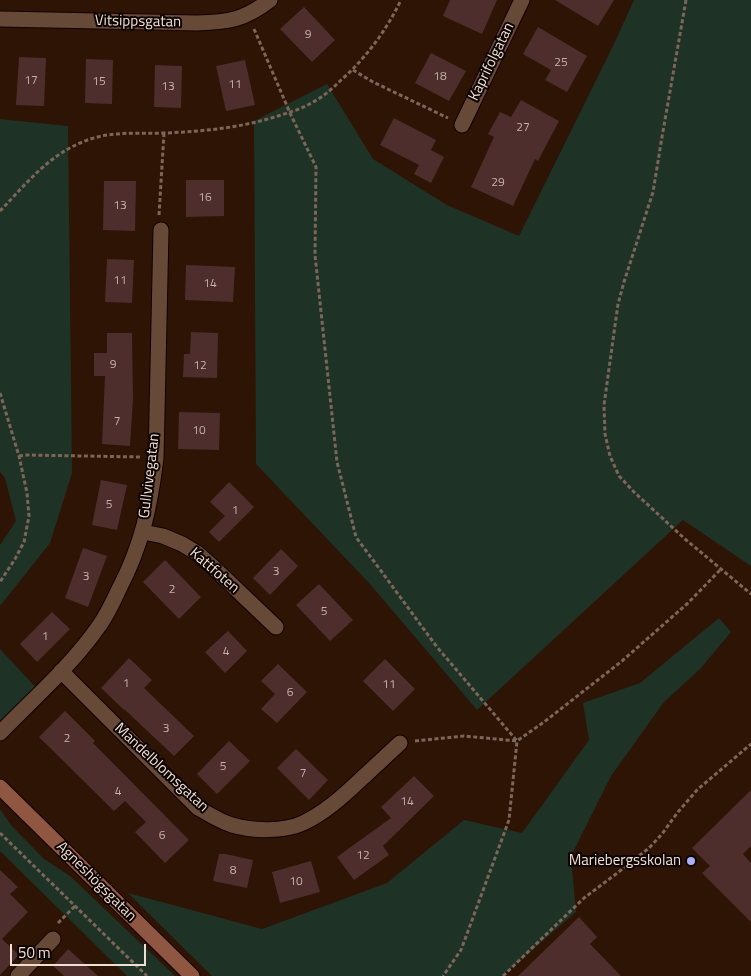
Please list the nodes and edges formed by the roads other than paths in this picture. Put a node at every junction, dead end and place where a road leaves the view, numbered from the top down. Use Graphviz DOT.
graph roads {
  1 [pos="270,0"];
  2 [pos="522,0"];
  3 [pos="0,19"];
  4 [pos="462,125"];
  5 [pos="161,230"];
  6 [pos="143,532"];
  7 [pos="276,627"];
  8 [pos="61,671"];
  9 [pos="0,732"];
  10 [pos="400,743"];
  11 [pos="0,787"];
  12 [pos="53,939"];
  13 [pos="18,976"];
  14 [pos="192,976"];
  1 -- 3 [label="street, Vitsippsgatan"];
  2 -- 4 [label="street, Kaprifolgatan"];
  5 -- 6 [label="street, Gullvivegatan"];
  6 -- 7 [label="street, Kattfoten"];
  6 -- 8 [label="street, Gullvivegatan"];
  8 -- 9 [label="street, Gullvivegatan"];
  8 -- 10 [label="street, Mandelblomsgatan"];
  11 -- 14 [label="street, Agneshögsgatan"];
  12 -- 13 [label="street"];
}
